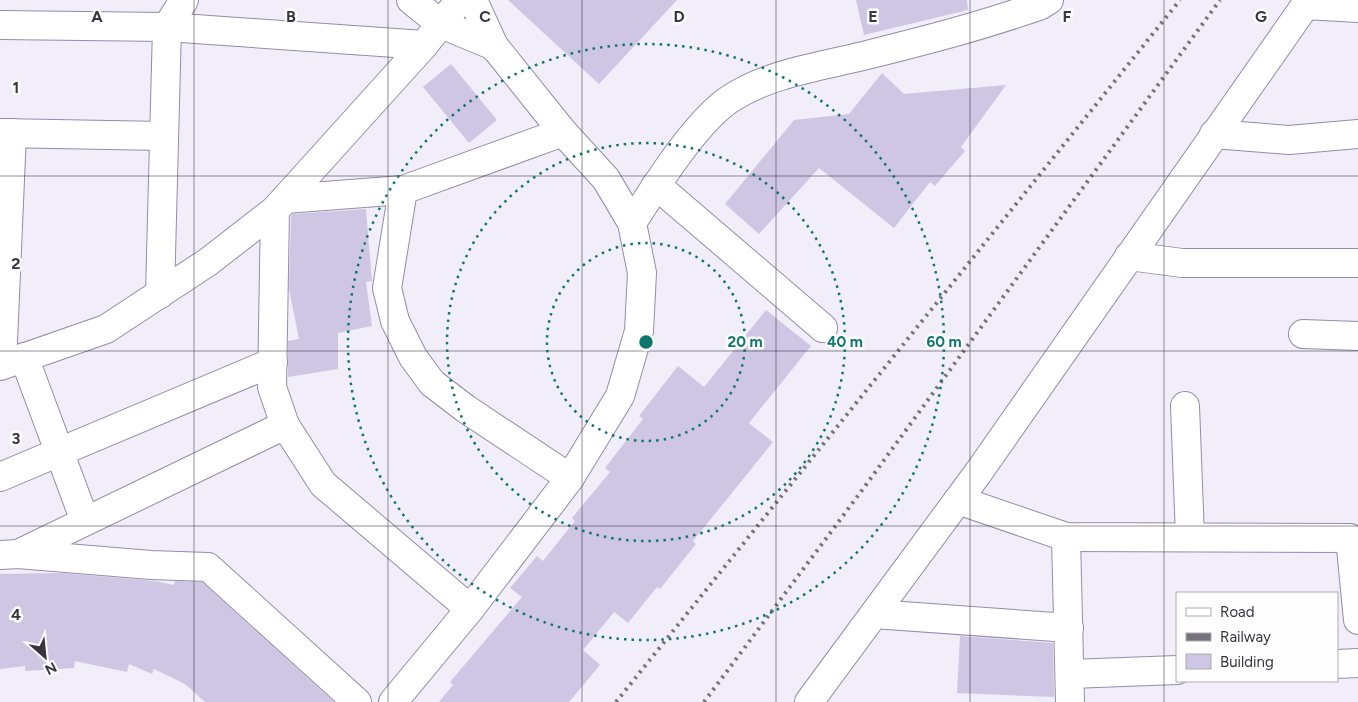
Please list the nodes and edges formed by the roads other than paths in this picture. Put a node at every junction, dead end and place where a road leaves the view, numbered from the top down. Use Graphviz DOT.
graph roads {
  1 [pos="184,0"];
  2 [pos="411,0"];
  3 [pos="460,0"];
  4 [pos="473,0"];
  5 [pos="1049,0"];
  6 [pos="1307,3"];
  7 [pos="1358,8"];
  8 [pos="441,24"];
  9 [pos="0,25"];
  10 [pos="167,27"];
  11 [pos="424,46"];
  12 [pos="494,46"];
  13 [pos="563,132"];
  14 [pos="6,133"];
  15 [pos="1214,134"];
  16 [pos="1358,134"];
  17 [pos="163,136"];
  18 [pos="656,185"];
  19 [pos="403,190"];
  20 [pos="280,204"];
  21 [pos="632,223"];
  22 [pos="4,233"];
  23 [pos="1130,256"];
  24 [pos="1358,263"];
  25 [pos="160,294"];
  26 [pos="823,328"];
  27 [pos="1302,334"];
  28 [pos="1358,336"];
  29 [pos="273,362"];
  30 [pos="9,363"];
  31 [pos="1185,406"];
  32 [pos="285,425"];
  33 [pos="59,453"];
  34 [pos="0,477"];
  35 [pos="570,478"];
  36 [pos="958,500"];
  37 [pos="85,521"];
  38 [pos="1066,537"];
  39 [pos="1190,537"];
  40 [pos="1354,539"];
  41 [pos="9,555"];
  42 [pos="470,609"];
  43 [pos="874,614"];
  44 [pos="1358,620"];
  45 [pos="1069,628"];
  46 [pos="1358,663"];
  47 [pos="1338,664"];
  48 [pos="1176,670"];
  49 [pos="1070,674"];
  50 [pos="358,702"];
  51 [pos="393,702"];
  52 [pos="809,702"];
  53 [pos="1070,702"];
  1 -- 10 [label="street"];
  2 -- 8 [label="street"];
  3 -- 8 [label="street"];
  4 -- 12 [label="street"];
  5 -- 18 [label="street"];
  6 -- 7 [label="street"];
  6 -- 15 [label="street"];
  8 -- 11 [label="street"];
  8 -- 12 [label="street"];
  9 -- 10 [label="street"];
  10 -- 11 [label="street"];
  10 -- 17 [label="street"];
  11 -- 20 [label="street"];
  12 -- 13 [label="street"];
  13 -- 19 [label="street"];
  13 -- 21 [label="street"];
  14 -- 17 [label="street"];
  14 -- 22 [label="street"];
  15 -- 16 [label="street"];
  15 -- 23 [label="street"];
  17 -- 25 [label="street"];
  18 -- 21 [label="street"];
  18 -- 26 [label="street"];
  19 -- 20 [label="street"];
  19 -- 35 [label="street"];
  20 -- 25 [label="street"];
  20 -- 29 [label="street"];
  21 -- 35 [label="street"];
  22 -- 30 [label="street"];
  23 -- 24 [label="street"];
  23 -- 36 [label="street"];
  25 -- 30 [label="street"];
  27 -- 28 [label="street"];
  29 -- 32 [label="street"];
  29 -- 33 [label="street"];
  30 -- 33 [label="street"];
  31 -- 39 [label="street"];
  32 -- 37 [label="street"];
  32 -- 42 [label="street"];
  33 -- 34 [label="street"];
  33 -- 37 [label="street"];
  35 -- 42 [label="street"];
  36 -- 38 [label="street"];
  36 -- 43 [label="street"];
  37 -- 41 [label="street"];
  38 -- 39 [label="street"];
  38 -- 45 [label="street"];
  39 -- 40 [label="street"];
  40 -- 44 [label="street"];
  41 -- 50 [label="street"];
  42 -- 51 [label="street"];
  43 -- 45 [label="street"];
  43 -- 52 [label="street"];
  45 -- 49 [label="street"];
  46 -- 47 [label="street"];
  48 -- 49 [label="street"];
  49 -- 53 [label="street"];
}
